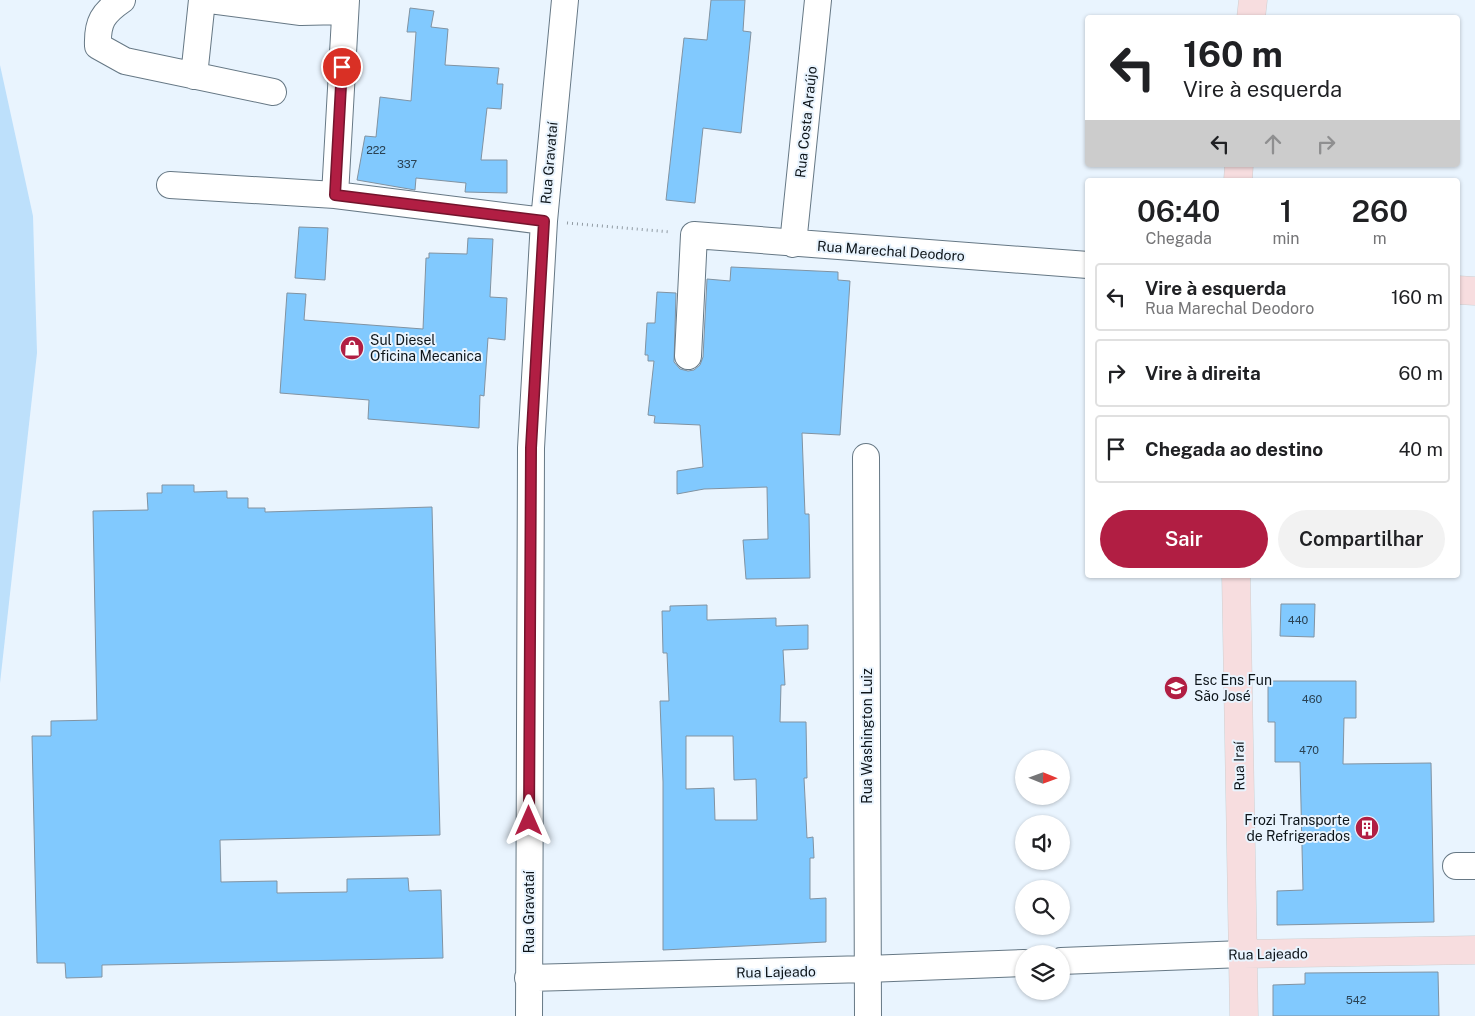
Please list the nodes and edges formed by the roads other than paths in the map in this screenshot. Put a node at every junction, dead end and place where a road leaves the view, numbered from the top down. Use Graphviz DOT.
graph roads {
  1 [pos="122,0"];
  2 [pos="202,0"];
  3 [pos="210,0"];
  4 [pos="564,0"];
  5 [pos="818,0"];
  6 [pos="1253,0"];
  7 [pos="345,6"];
  8 [pos="1251,15"];
  9 [pos="194,76"];
  10 [pos="273,92"];
  11 [pos="170,185"];
  12 [pos="335,195"];
  13 [pos="544,221"];
  14 [pos="793,244"];
  15 [pos="1085,265"];
  16 [pos="1460,290"];
  17 [pos="1475,291"];
  18 [pos="688,356"];
  19 [pos="866,457"];
  20 [pos="1236,578"];
  21 [pos="1475,950"];
  22 [pos="1243,954"];
  23 [pos="1070,961"];
  24 [pos="1015,963"];
  25 [pos="867,969"];
  26 [pos="528,978"];
  27 [pos="529,1016"];
  28 [pos="868,1016"];
  29 [pos="1244,1016"];
  1 -- 9 [label="street"];
  2 -- 9 [label="street"];
  3 -- 7 [label="street"];
  4 -- 13 [label="street, Rua Gravataí"];
  5 -- 14 [label="street, Rua Costa Araújo"];
  6 -- 8 [label="main road"];
  7 -- 12 [label="street"];
  9 -- 10 [label="street"];
  11 -- 12 [label="street"];
  12 -- 13 [label="street"];
  13 -- 26 [label="street, Rua Gravataí"];
  14 -- 15 [label="street, Rua Marechal Deodoro"];
  14 -- 18 [label="street, Rua Marechal Deodoro"];
  16 -- 17 [label="main road"];
  19 -- 25 [label="street, Rua Washington Luiz"];
  20 -- 22 [label="main road, Rua Iraí"];
  21 -- 22 [label="main road, Rua Lajeado"];
  22 -- 23 [label="street, Rua Lajeado"];
  22 -- 29 [label="main road, Rua Iraí"];
  24 -- 25 [label="street, Rua Lajeado"];
  25 -- 26 [label="street, Rua Lajeado"];
  25 -- 28 [label="street, Rua Washington Luiz"];
  26 -- 27 [label="street, Rua Gravataí"];
}
